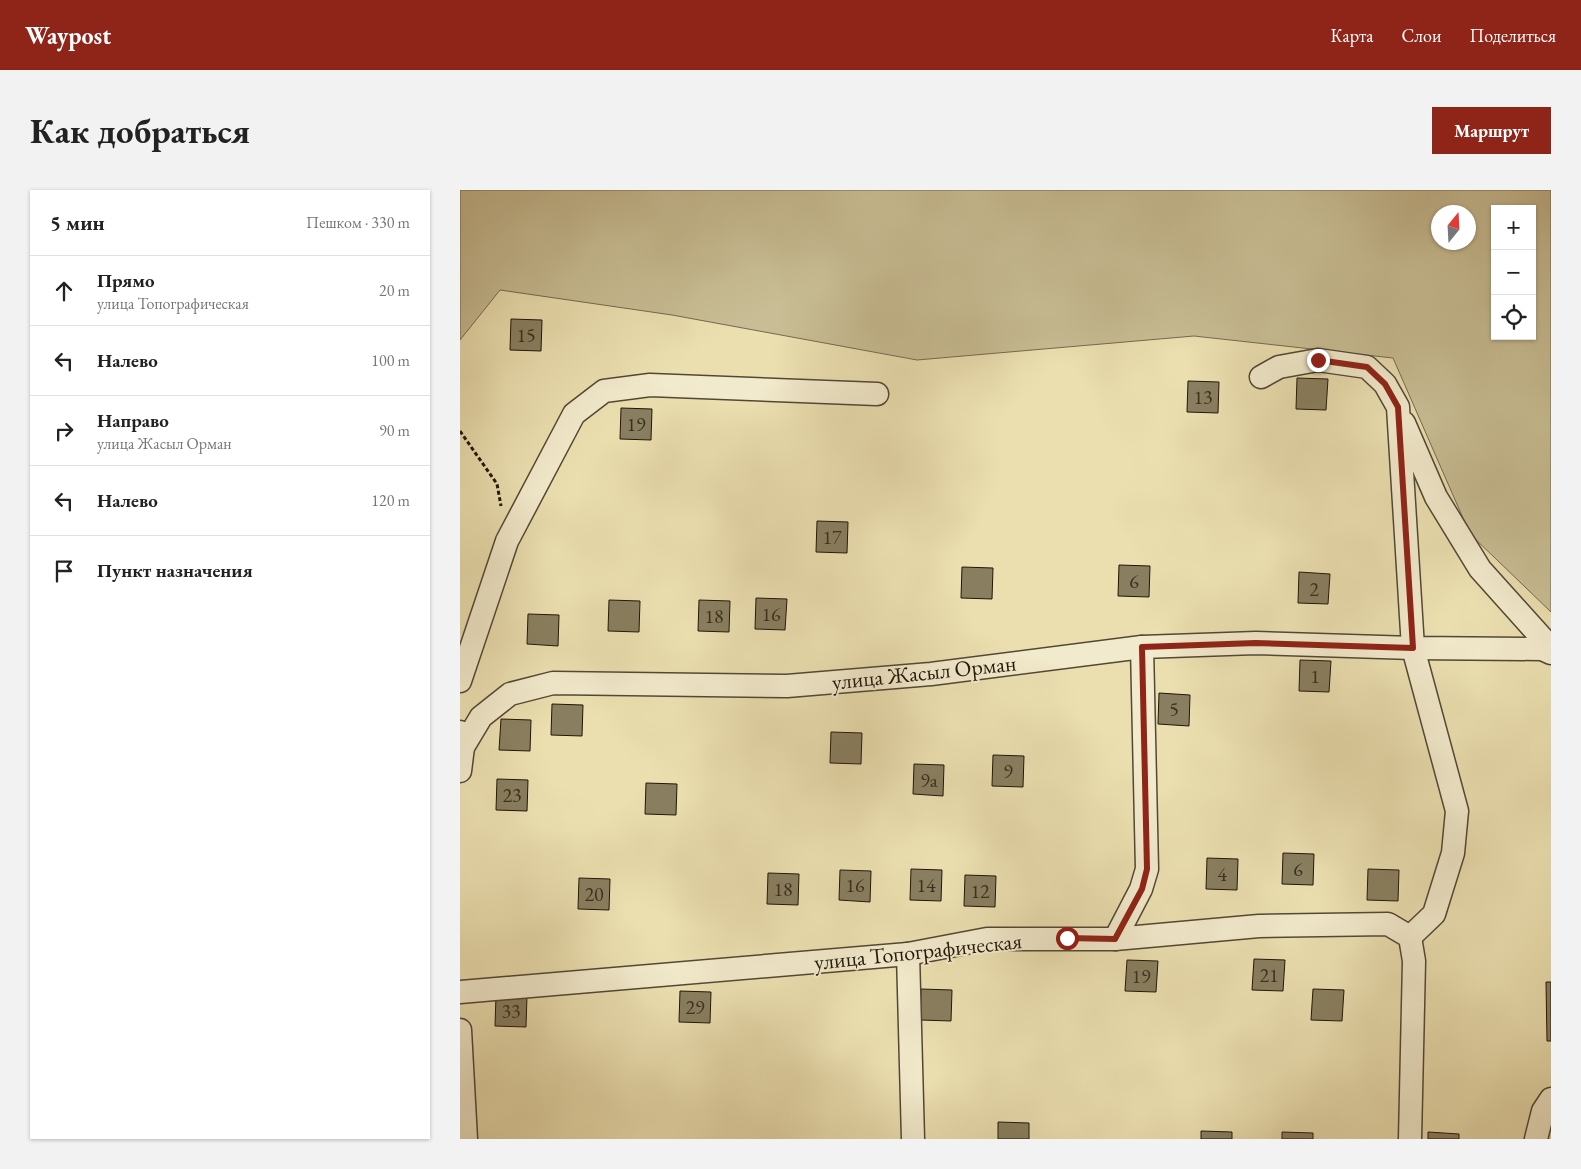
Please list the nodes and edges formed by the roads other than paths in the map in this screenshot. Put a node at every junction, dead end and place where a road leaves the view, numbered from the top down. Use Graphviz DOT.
graph roads {
  1 [pos="1261,377"];
  2 [pos="877,394"];
  3 [pos="1398,407"];
  4 [pos="1142,647"];
  5 [pos="1413,648"];
  6 [pos="1551,648"];
  7 [pos="1551,653"];
  8 [pos="460,681"];
  9 [pos="461,740"];
  10 [pos="460,771"];
  11 [pos="1410,937"];
  12 [pos="1115,939"];
  13 [pos="908,954"];
  14 [pos="460,992"];
  15 [pos="460,1030"];
  16 [pos="1551,1099"];
  17 [pos="466,1139"];
  18 [pos="913,1139"];
  19 [pos="1410,1139"];
  20 [pos="1536,1139"];
  1 -- 3 [label="street"];
  2 -- 8 [label="street"];
  3 -- 5 [label="street"];
  3 -- 6 [label="street"];
  4 -- 5 [label="street, улица Жасыл Орман"];
  4 -- 9 [label="street, улица Жасыл Орман"];
  4 -- 12 [label="street"];
  5 -- 7 [label="street, улица Жасыл Орман"];
  5 -- 11 [label="street"];
  9 -- 10 [label="street"];
  11 -- 12 [label="street, улица Топографическая"];
  11 -- 19 [label="street"];
  12 -- 13 [label="street, улица Топографическая"];
  13 -- 14 [label="street, улица Топографическая"];
  13 -- 18 [label="street"];
  15 -- 17 [label="street"];
  16 -- 20 [label="street"];
}
